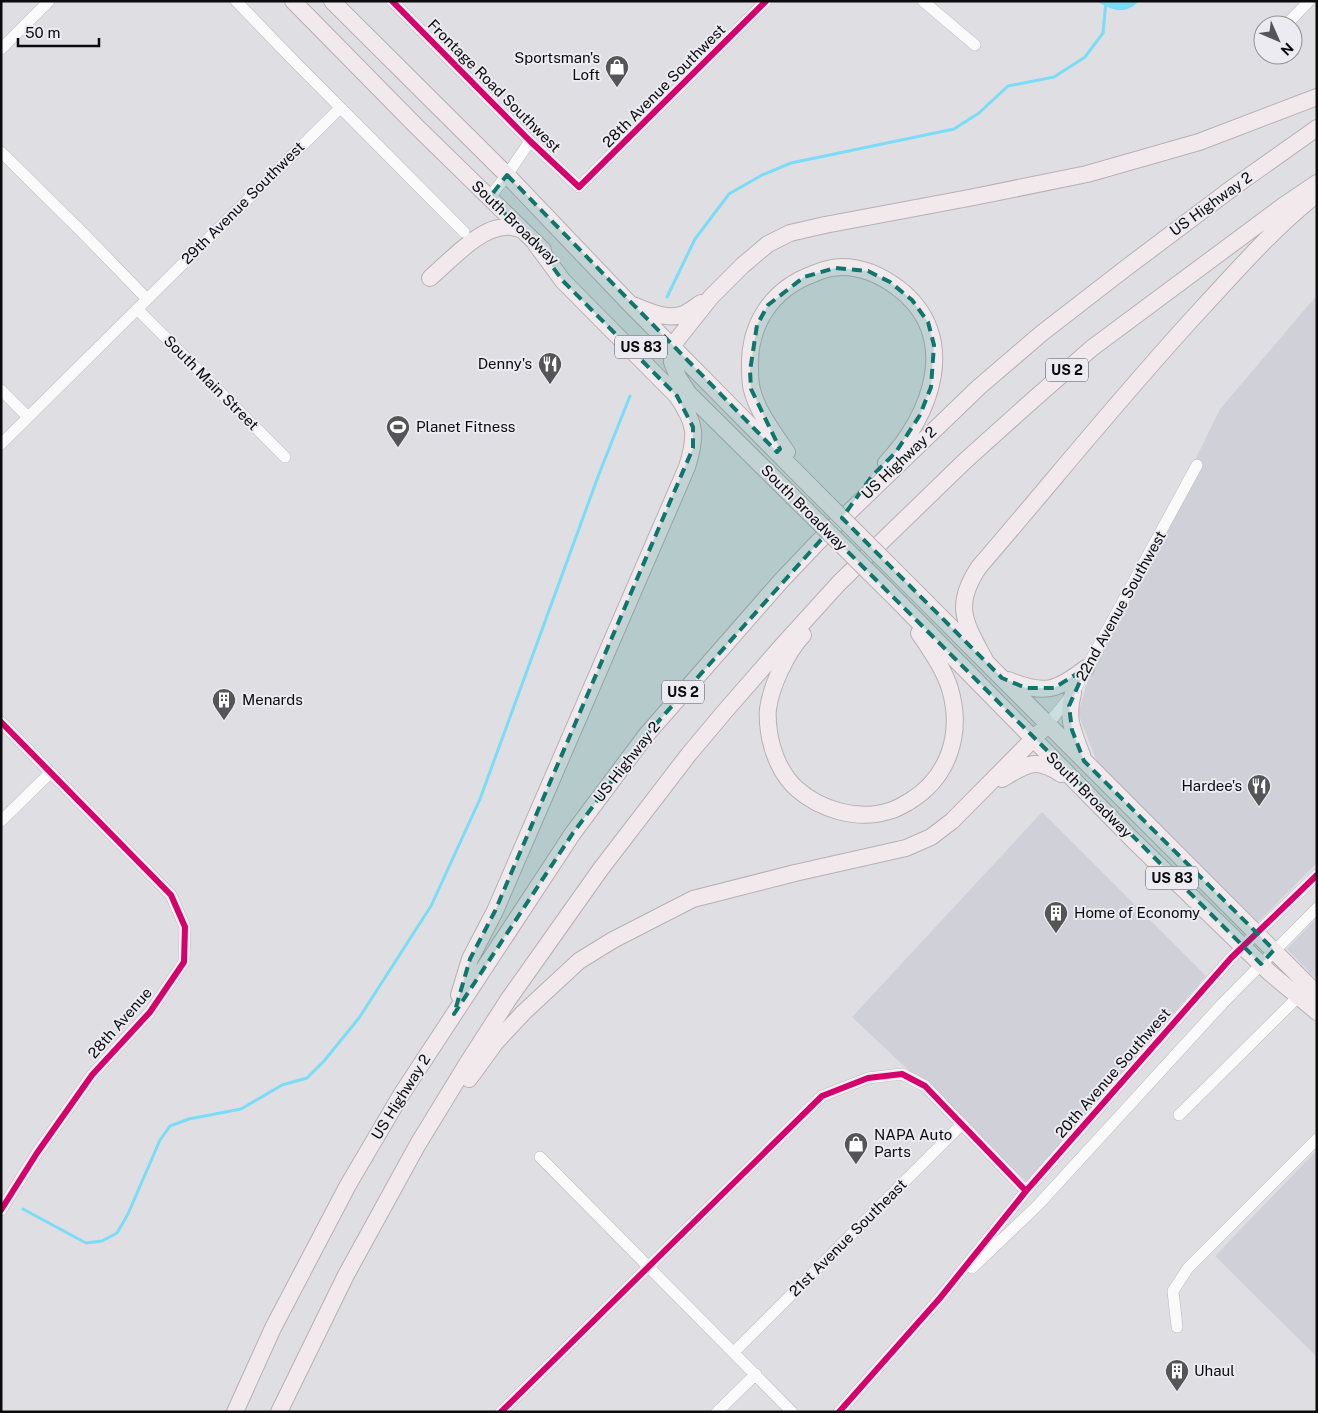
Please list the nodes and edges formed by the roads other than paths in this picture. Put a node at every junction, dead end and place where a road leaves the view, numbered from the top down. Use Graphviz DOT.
graph roads {
  1 [pos="50,1"];
  2 [pos="236,1"];
  3 [pos="293,1"];
  4 [pos="332,1"];
  5 [pos="392,1"];
  6 [pos="766,1"];
  7 [pos="923,1"];
  8 [pos="1309,1"];
  9 [pos="1296,15"];
  10 [pos="975,45"];
  11 [pos="1,49"];
  12 [pos="1317,97"];
  13 [pos="340,108"];
  14 [pos="1317,128"];
  15 [pos="530,141"];
  16 [pos="1,152"];
  17 [pos="507,175"];
  18 [pos="1317,183"];
  19 [pos="579,187"];
  20 [pos="1317,194"];
  21 [pos="489,198"];
  22 [pos="522,230"];
  23 [pos="464,232"];
  24 [pos="535,243"];
  25 [pos="430,278"];
  26 [pos="711,297"];
  27 [pos="146,299"];
  28 [pos="629,303"];
  29 [pos="137,309"];
  30 [pos="672,346"];
  31 [pos="1,390"];
  32 [pos="689,394"];
  33 [pos="28,417"];
  34 [pos="1,444"];
  35 [pos="285,457"];
  36 [pos="1196,466"];
  37 [pos="812,487"];
  38 [pos="854,507"];
  39 [pos="839,583"];
  40 [pos="900,604"];
  41 [pos="986,662"];
  42 [pos="1086,668"];
  43 [pos="1002,678"];
  44 [pos="1073,693"];
  45 [pos="1,722"];
  46 [pos="1048,724"];
  47 [pos="1033,738"];
  48 [pos="1084,761"];
  49 [pos="50,773"];
  50 [pos="1081,787"];
  51 [pos="985,789"];
  52 [pos="1,821"];
  53 [pos="1317,875"];
  54 [pos="1317,908"];
  55 [pos="1256,933"];
  56 [pos="1243,946"];
  57 [pos="1274,950"];
  58 [pos="1261,964"];
  59 [pos="1317,994"];
  60 [pos="1298,996"];
  61 [pos="1317,1012"];
  62 [pos="454,1014"];
  63 [pos="1179,1115"];
  64 [pos="962,1124"];
  65 [pos="1317,1139"];
  66 [pos="418,1144"];
  67 [pos="540,1157"];
  68 [pos="1026,1191"];
  69 [pos="1,1210"];
  70 [pos="648,1267"];
  71 [pos="940,1298"];
  72 [pos="1177,1327"];
  73 [pos="734,1352"];
  74 [pos="756,1374"];
  75 [pos="235,1412"];
  76 [pos="279,1412"];
  77 [pos="501,1412"];
  78 [pos="717,1412"];
  79 [pos="792,1412"];
  80 [pos="839,1412"];
  1 -- 11 [label="street"];
  2 -- 13 [label="street"];
  3 -- 21 [label="highway, South Broadway / US 83"];
  4 -- 17 [label="highway, South Broadway / US 83"];
  5 -- 15 [label="street, Frontage Road Southwest"];
  6 -- 19 [label="street, 28th Avenue Southwest"];
  7 -- 10 [label="street"];
  8 -- 9 [label="street"];
  12 -- 26 [label="highway"];
  13 -- 23 [label="street"];
  13 -- 27 [label="street, 29th Avenue Southwest"];
  14 -- 38 [label="highway, US Highway 2 / US 2"];
  15 -- 17 [label="street"];
  15 -- 19 [label="street, Frontage Road Southwest"];
  16 -- 27 [label="street"];
  17 -- 21 [label="street"];
  17 -- 28 [label="highway, South Broadway / US 83"];
  18 -- 39 [label="highway, US 2"];
  20 -- 41 [label="highway"];
  21 -- 22 [label="highway, South Broadway / US 83"];
  22 -- 24 [label="highway, South Broadway / US 83"];
  22 -- 25 [label="highway"];
  24 -- 32 [label="highway, South Broadway / US 83"];
  24 -- 62 [label="highway"];
  26 -- 28 [label="highway"];
  26 -- 30 [label="highway"];
  27 -- 29 [label="street, 29th Avenue Southwest"];
  28 -- 30 [label="highway, South Broadway / US 83"];
  29 -- 33 [label="street, 29th Avenue Southwest"];
  29 -- 35 [label="street, South Main Street"];
  30 -- 32 [label="highway"];
  30 -- 37 [label="highway, South Broadway / US 83"];
  31 -- 33 [label="street"];
  32 -- 40 [label="highway, South Broadway / US 83, bridge"];
  33 -- 34 [label="street, 29th Avenue Southwest"];
  36 -- 42 [label="street, 22nd Avenue Southwest"];
  37 -- 38 [label="highway"];
  37 -- 41 [label="highway, South Broadway / US 83, bridge"];
  38 -- 62 [label="highway, US Highway 2 / US 2"];
  39 -- 40 [label="highway"];
  39 -- 66 [label="highway, US 2"];
  40 -- 47 [label="highway, South Broadway / US 83"];
  41 -- 43 [label="highway, South Broadway / US 83"];
  42 -- 43 [label="highway"];
  42 -- 44 [label="street, 22nd Avenue Southwest"];
  43 -- 46 [label="highway, South Broadway / US 83"];
  44 -- 46 [label="street, 22nd Avenue Southwest"];
  44 -- 48 [label="highway"];
  45 -- 49 [label="street, 28th Avenue"];
  46 -- 47 [label="highway, 22nd Avenue Southwest"];
  46 -- 48 [label="highway, South Broadway / US 83"];
  47 -- 50 [label="highway, South Broadway / US 83"];
  47 -- 51 [label="highway, 22nd Avenue Southwest"];
  48 -- 55 [label="highway, South Broadway / US 83"];
  49 -- 52 [label="street"];
  49 -- 69 [label="street, 28th Avenue"];
  50 -- 51 [label="highway"];
  50 -- 56 [label="highway, South Broadway / US 83"];
  51 -- 66 [label="highway"];
  53 -- 55 [label="street, 20th Avenue Southwest"];
  54 -- 57 [label="street, 20th Avenue Southwest"];
  55 -- 56 [label="street, 20th Avenue Southwest"];
  55 -- 57 [label="highway, South Broadway / US 83"];
  56 -- 58 [label="highway, South Broadway / US 83"];
  56 -- 68 [label="street, 20th Avenue Southwest"];
  57 -- 58 [label="street, 20th Avenue Southwest"];
  57 -- 59 [label="highway, South Broadway / US 83"];
  58 -- 60 [label="highway, South Broadway / US 83"];
  58 -- 71 [label="street, 20th Avenue Southwest"];
  60 -- 61 [label="highway, South Broadway / US 83"];
  60 -- 63 [label="street"];
  62 -- 75 [label="highway, US Highway 2 / US 2"];
  64 -- 68 [label="street"];
  64 -- 70 [label="street"];
  64 -- 73 [label="street, 21st Avenue Southeast"];
  65 -- 72 [label="street"];
  66 -- 76 [label="highway, US 2"];
  67 -- 70 [label="street"];
  68 -- 71 [label="street, 20th Avenue Southwest"];
  70 -- 73 [label="street"];
  70 -- 77 [label="street"];
  71 -- 80 [label="street"];
  73 -- 74 [label="street"];
  74 -- 78 [label="street"];
  74 -- 79 [label="street"];
}
